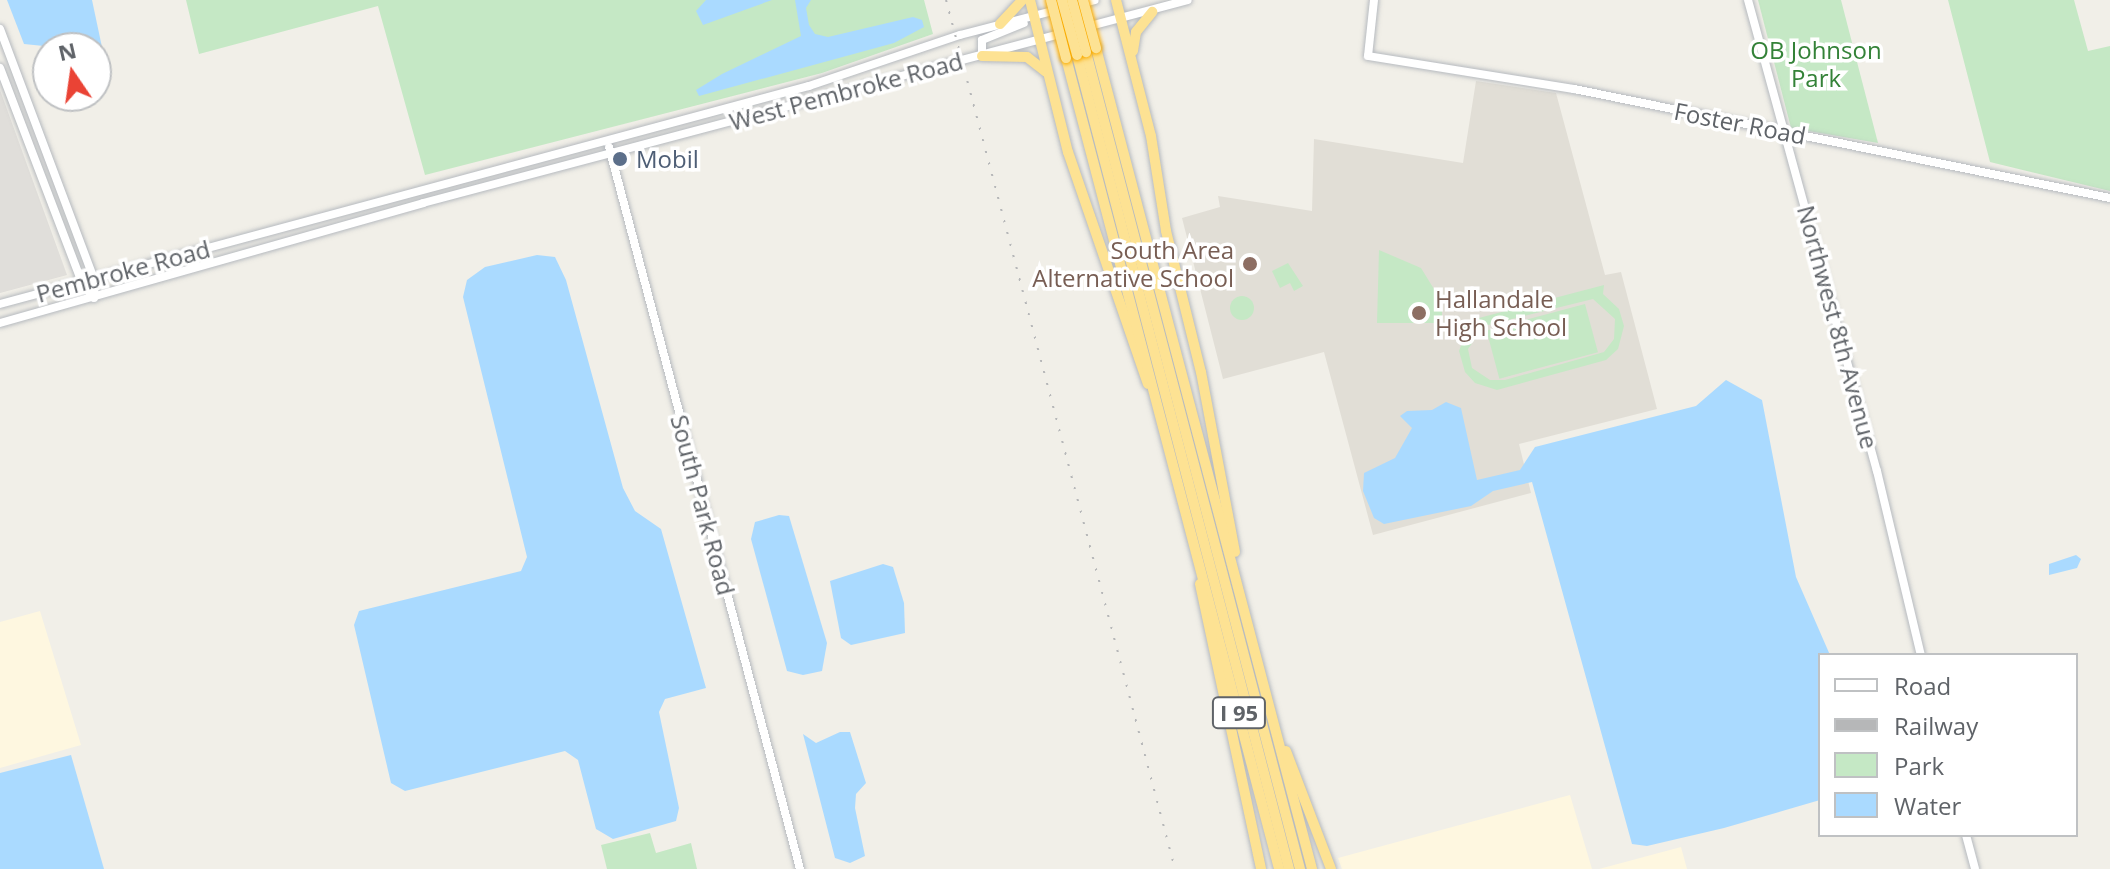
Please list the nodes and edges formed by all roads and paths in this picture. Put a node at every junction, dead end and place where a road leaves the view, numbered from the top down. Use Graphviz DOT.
graph roads {
  1 [pos="1022,0"];
  2 [pos="1030,0"];
  3 [pos="1051,0"];
  4 [pos="1062,0"];
  5 [pos="1072,0"];
  6 [pos="1083,0"];
  7 [pos="1095,0"];
  8 [pos="1116,0"];
  9 [pos="1188,0"];
  10 [pos="1374,0"];
  11 [pos="1748,0"];
  12 [pos="1152,12"];
  13 [pos="1034,16"];
  14 [pos="1122,20"];
  15 [pos="1000,24"];
  16 [pos="0,29"];
  17 [pos="1039,39"];
  18 [pos="1081,53"];
  19 [pos="982,56"];
  20 [pos="1132,57"];
  21 [pos="0,68"];
  22 [pos="1047,74"];
  23 [pos="1784,131"];
  24 [pos="607,141"];
  25 [pos="611,152"];
  26 [pos="447,183"];
  27 [pos="2110,198"];
  28 [pos="423,203"];
  29 [pos="361,207"];
  30 [pos="340,227"];
  31 [pos="245,238"];
  32 [pos="227,259"];
  33 [pos="94,279"];
  34 [pos="82,283"];
  35 [pos="94,298"];
  36 [pos="0,304"];
  37 [pos="0,323"];
  38 [pos="1161,415"];
  39 [pos="1197,558"];
  40 [pos="1236,574"];
  41 [pos="1921,653"];
  42 [pos="1276,729"];
  43 [pos="1967,837"];
  44 [pos="800,869"];
  45 [pos="1261,869"];
  46 [pos="1279,869"];
  47 [pos="1290,869"];
  48 [pos="1302,869"];
  49 [pos="1312,869"];
  50 [pos="1331,869"];
  51 [pos="1975,869"];
  1 -- 15 [label="highway"];
  2 -- 13 [label="highway"];
  3 -- 18 [label="highway, I 95, bridge"];
  4 -- 18 [label="highway, bridge"];
  5 -- 18 [label="highway, bridge"];
  6 -- 18 [label="highway, I 95, bridge"];
  7 -- 13 [label="street, West Pembroke Road"];
  8 -- 14 [label="highway"];
  9 -- 12 [label="street, West Pembroke Road"];
  10 -- 23 [label="street, Foster Road"];
  11 -- 23 [label="street, Northwest 8th Avenue"];
  12 -- 14 [label="street, West Pembroke Road"];
  12 -- 20 [label="highway"];
  13 -- 15 [label="street, West Pembroke Road"];
  13 -- 17 [label="highway"];
  13 -- 19 [label="street"];
  14 -- 17 [label="street, West Pembroke Road"];
  14 -- 20 [label="highway"];
  15 -- 24 [label="street, West Pembroke Road"];
  16 -- 33 [label="street"];
  17 -- 19 [label="street, West Pembroke Road"];
  17 -- 22 [label="highway"];
  18 -- 38 [label="highway, I 95"];
  18 -- 40 [label="highway, I 95"];
  18 -- 47 [label="highway"];
  18 -- 48 [label="highway"];
  19 -- 22 [label="highway"];
  19 -- 25 [label="street, West Pembroke Road"];
  20 -- 40 [label="highway"];
  21 -- 34 [label="street"];
  22 -- 38 [label="highway"];
  23 -- 27 [label="street, Foster Road"];
  23 -- 41 [label="street, Northwest 8th Avenue"];
  24 -- 25 [label="street, South Park Road"];
  24 -- 26 [label="street, West Pembroke Road"];
  25 -- 28 [label="street, West Pembroke Road"];
  25 -- 44 [label="street, South Park Road"];
  26 -- 28 [label="street"];
  26 -- 29 [label="street, West Pembroke Road"];
  28 -- 30 [label="street, West Pembroke Road"];
  29 -- 30 [label="street"];
  29 -- 31 [label="street, West Pembroke Road"];
  30 -- 32 [label="street, West Pembroke Road"];
  31 -- 33 [label="street, Pembroke Road"];
  32 -- 35 [label="street, Pembroke Road"];
  33 -- 34 [label="street, Pembroke Road"];
  33 -- 35 [label="street"];
  34 -- 35 [label="street"];
  34 -- 36 [label="street, Pembroke Road"];
  35 -- 37 [label="street, Pembroke Road"];
  38 -- 39 [label="highway, I 95"];
  39 -- 45 [label="highway"];
  39 -- 46 [label="highway, I 95"];
  40 -- 42 [label="highway, I 95"];
  42 -- 49 [label="highway, I 95"];
  42 -- 50 [label="highway"];
  43 -- 51 [label="street"];
}
